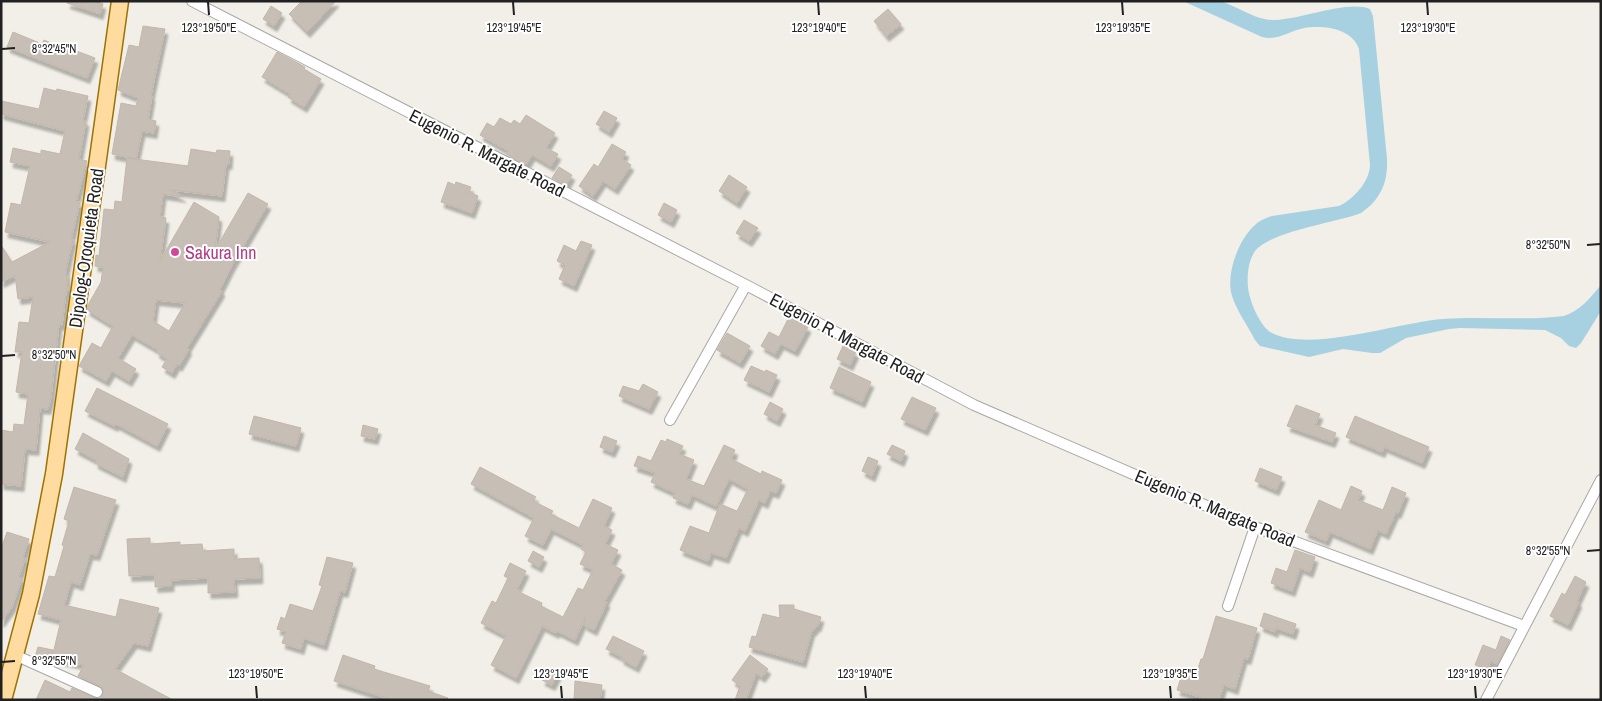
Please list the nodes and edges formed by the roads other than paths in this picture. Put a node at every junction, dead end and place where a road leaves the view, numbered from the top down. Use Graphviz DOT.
graph roads {
  1 [pos="120,1"];
  2 [pos="192,1"];
  3 [pos="746,285"];
  4 [pos="670,420"];
  5 [pos="1601,480"];
  6 [pos="1256,527"];
  7 [pos="1228,606"];
  8 [pos="1524,626"];
  9 [pos="15,655"];
  10 [pos="1493,686"];
  11 [pos="97,692"];
  12 [pos="3,700"];
  13 [pos="1480,700"];
  14 [pos="1486,700"];
  1 -- 9 [label="main road, Dipolog-Oroquieta Road"];
  2 -- 3 [label="street, Eugenio R. Margate Road"];
  3 -- 4 [label="street"];
  3 -- 6 [label="street, Eugenio R. Margate Road"];
  5 -- 8 [label="street"];
  6 -- 7 [label="street"];
  6 -- 8 [label="street, Eugenio R. Margate Road"];
  8 -- 10 [label="street"];
  9 -- 11 [label="street"];
  9 -- 12 [label="main road, Dipolog-Oroquieta Road"];
  10 -- 13 [label="street"];
  10 -- 14 [label="street"];
}
